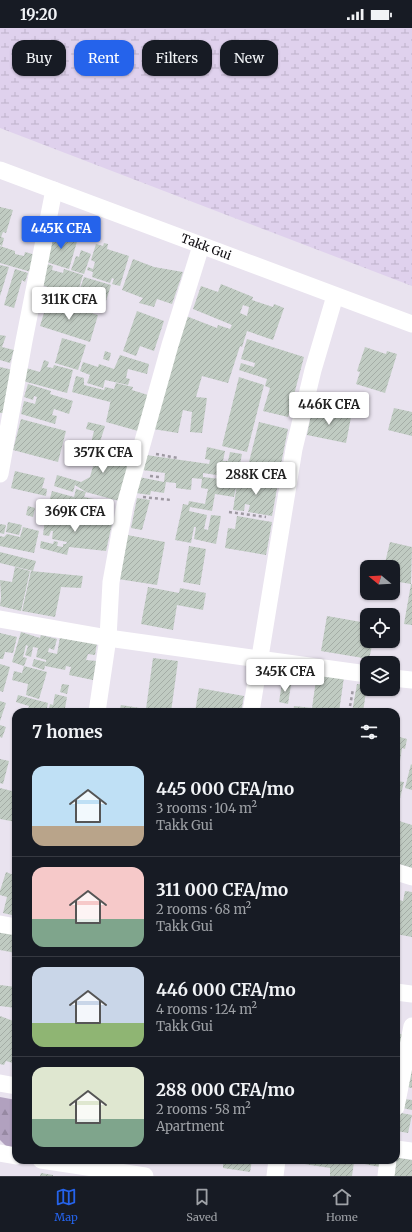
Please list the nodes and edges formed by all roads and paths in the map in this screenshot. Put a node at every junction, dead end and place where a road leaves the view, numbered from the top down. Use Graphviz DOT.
graph roads {
  1 [pos="0,170"];
  2 [pos="54,190"];
  3 [pos="201,246"];
  4 [pos="335,296"];
  5 [pos="412,324"];
  6 [pos="5,422"];
  7 [pos="0,474"];
  8 [pos="128,494"];
  9 [pos="171,500"];
  10 [pos="229,512"];
  11 [pos="282,519"];
  12 [pos="0,619"];
  13 [pos="108,638"];
  14 [pos="261,660"];
  15 [pos="360,674"];
  16 [pos="360,677"];
  17 [pos="400,679"];
  18 [pos="412,680"];
  19 [pos="98,708"];
  20 [pos="252,708"];
  21 [pos="350,708"];
  22 [pos="400,873"];
  23 [pos="412,877"];
  24 [pos="0,924"];
  25 [pos="12,926"];
  26 [pos="400,992"];
  27 [pos="412,994"];
  28 [pos="412,1026"];
  29 [pos="0,1083"];
  30 [pos="12,1085"];
  31 [pos="400,1087"];
  32 [pos="400,1150"];
  33 [pos="412,1152"];
  34 [pos="0,1153"];
  35 [pos="12,1155"];
  36 [pos="74,1164"];
  37 [pos="276,1164"];
  38 [pos="388,1164"];
  39 [pos="124,1170"];
  40 [pos="145,1176"];
  41 [pos="275,1176"];
  42 [pos="386,1176"];
  1 -- 2 [label="street, Takk Gui"];
  2 -- 3 [label="street, Takk Gui"];
  2 -- 6 [label="street"];
  3 -- 4 [label="street, Takk Gui"];
  3 -- 8 [label="street"];
  4 -- 5 [label="street, Takk Gui"];
  4 -- 11 [label="street"];
  6 -- 7 [label="street"];
  8 -- 9 [label="path"];
  8 -- 13 [label="street"];
  10 -- 11 [label="path"];
  11 -- 14 [label="street"];
  12 -- 13 [label="street"];
  13 -- 14 [label="street"];
  13 -- 19 [label="street"];
  14 -- 15 [label="street"];
  14 -- 20 [label="street"];
  16 -- 21 [label="path"];
  17 -- 18 [label="street"];
  22 -- 23 [label="street"];
  24 -- 25 [label="street"];
  26 -- 27 [label="street"];
  28 -- 31 [label="street"];
  29 -- 30 [label="street"];
  32 -- 33 [label="street"];
  34 -- 35 [label="street"];
  36 -- 39 [label="street"];
  37 -- 41 [label="street"];
  38 -- 42 [label="street"];
  39 -- 40 [label="street"];
}
